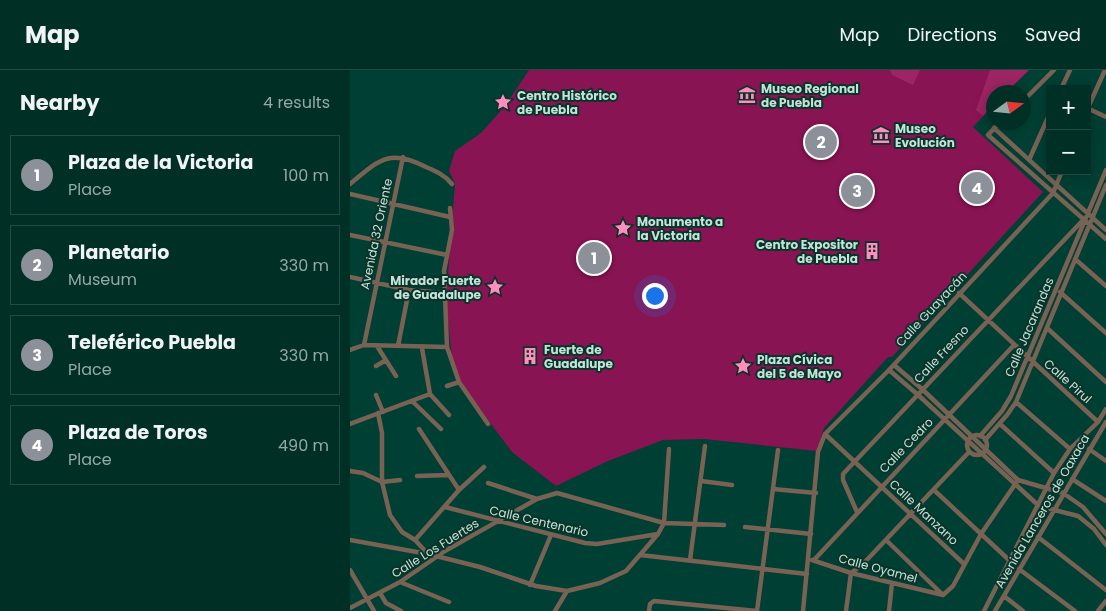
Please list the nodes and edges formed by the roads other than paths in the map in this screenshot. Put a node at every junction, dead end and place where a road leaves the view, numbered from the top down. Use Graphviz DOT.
graph roads {
  1 [pos="1054,70"];
  2 [pos="1070,70"];
  3 [pos="1105,70"];
  4 [pos="1063,85"];
  5 [pos="1031,93"];
  6 [pos="1091,102"];
  7 [pos="1091,110"];
  8 [pos="1106,117"];
  9 [pos="1046,122"];
  10 [pos="992,130"];
  11 [pos="996,130"];
  12 [pos="403,157"];
  13 [pos="1029,160"];
  14 [pos="1106,170"];
  15 [pos="1060,175"];
  16 [pos="350,184"];
  17 [pos="452,184"];
  18 [pos="1056,185"];
  19 [pos="1106,185"];
  20 [pos="1053,193"];
  21 [pos="350,194"];
  22 [pos="392,205"];
  23 [pos="450,208"];
  24 [pos="1087,212"];
  25 [pos="450,217"];
  26 [pos="1092,217"];
  27 [pos="1084,219"];
  28 [pos="1090,224"];
  29 [pos="1106,230"];
  30 [pos="350,235"];
  31 [pos="1106,239"];
  32 [pos="384,242"];
  33 [pos="447,256"];
  34 [pos="1075,259"];
  35 [pos="1064,275"];
  36 [pos="350,277"];
  37 [pos="376,282"];
  38 [pos="1106,286"];
  39 [pos="409,290"];
  40 [pos="1060,292"];
  41 [pos="445,293"];
  42 [pos="959,293"];
  43 [pos="1048,306"];
  44 [pos="1054,310"];
  45 [pos="988,320"];
  46 [pos="1047,328"];
  47 [pos="1106,333"];
  48 [pos="350,343"];
  49 [pos="364,345"];
  50 [pos="1014,345"];
  51 [pos="377,346"];
  52 [pos="398,346"];
  53 [pos="356,348"];
  54 [pos="422,348"];
  55 [pos="447,348"];
  56 [pos="350,350"];
  57 [pos="1027,357"];
  58 [pos="386,360"];
  59 [pos="1032,362"];
  60 [pos="894,365"];
  61 [pos="376,366"];
  62 [pos="889,370"];
  63 [pos="396,376"];
  64 [pos="459,382"];
  65 [pos="1106,382"];
  66 [pos="447,386"];
  67 [pos="922,389"];
  68 [pos="376,394"];
  69 [pos="430,394"];
  70 [pos="918,394"];
  71 [pos="412,401"];
  72 [pos="1016,402"];
  73 [pos="1106,409"];
  74 [pos="1002,412"];
  75 [pos="380,413"];
  76 [pos="450,415"];
  77 [pos="950,416"];
  78 [pos="1007,416"];
  79 [pos="945,420"];
  80 [pos="1098,422"];
  81 [pos="1106,422"];
  82 [pos="350,424"];
  83 [pos="488,424"];
  84 [pos="1000,424"];
  85 [pos="418,429"];
  86 [pos="441,429"];
  87 [pos="824,435"];
  88 [pos="972,436"];
  89 [pos="980,436"];
  90 [pos="985,440"];
  91 [pos="968,442"];
  92 [pos="705,446"];
  93 [pos="669,449"];
  94 [pos="986,449"];
  95 [pos="1070,449"];
  96 [pos="1089,449"];
  97 [pos="778,450"];
  98 [pos="969,452"];
  99 [pos="981,454"];
  100 [pos="855,461"];
  101 [pos="1106,461"];
  102 [pos="484,467"];
  103 [pos="350,471"];
  104 [pos="1054,473"];
  105 [pos="449,475"];
  106 [pos="417,476"];
  107 [pos="1072,479"];
  108 [pos="400,480"];
  109 [pos="1018,480"];
  110 [pos="701,481"];
  111 [pos="382,482"];
  112 [pos="488,483"];
  113 [pos="732,485"];
  114 [pos="1014,485"];
  115 [pos="881,486"];
  116 [pos="1046,488"];
  117 [pos="772,489"];
  118 [pos="459,490"];
  119 [pos="934,490"];
  120 [pos="816,493"];
  121 [pos="1063,493"];
  122 [pos="537,499"];
  123 [pos="1106,501"];
  124 [pos="445,506"];
  125 [pos="1038,506"];
  126 [pos="1055,509"];
  127 [pos="857,512"];
  128 [pos="911,514"];
  129 [pos="497,522"];
  130 [pos="664,523"];
  131 [pos="695,523"];
  132 [pos="724,525"];
  133 [pos="745,527"];
  134 [pos="768,530"];
  135 [pos="658,534"];
  136 [pos="811,534"];
  137 [pos="981,534"];
  138 [pos="1106,534"];
  139 [pos="551,535"];
  140 [pos="1038,537"];
  141 [pos="350,540"];
  142 [pos="415,540"];
  143 [pos="886,540"];
  144 [pos="1106,545"];
  145 [pos="428,554"];
  146 [pos="640,555"];
  147 [pos="435,558"];
  148 [pos="690,560"];
  149 [pos="811,560"];
  150 [pos="1010,560"];
  151 [pos="964,564"];
  152 [pos="1020,569"];
  153 [pos="350,570"];
  154 [pos="762,570"];
  155 [pos="851,573"];
  156 [pos="807,574"];
  157 [pos="400,582"];
  158 [pos="892,583"];
  159 [pos="530,585"];
  160 [pos="1106,590"];
  161 [pos="566,591"];
  162 [pos="380,593"];
  163 [pos="943,595"];
  164 [pos="1004,596"];
  165 [pos="367,600"];
  166 [pos="1106,601"];
  167 [pos="449,602"];
  168 [pos="350,608"];
  169 [pos="374,611"];
  170 [pos="401,611"];
  171 [pos="555,611"];
  172 [pos="649,611"];
  173 [pos="757,611"];
  174 [pos="803,611"];
  175 [pos="846,611"];
  176 [pos="889,611"];
  177 [pos="984,611"];
  178 [pos="995,611"];
  179 [pos="1024,611"];
  180 [pos="1075,611"];
  181 [pos="1098,611"];
  1 -- 5 [label="street"];
  2 -- 4 [label="street"];
  3 -- 6 [label="street"];
  7 -- 8 [label="street"];
  9 -- 13 [label="street"];
  10 -- 20 [label="street"];
  11 -- 13 [label="street"];
  12 -- 16 [label="street"];
  12 -- 17 [label="street"];
  12 -- 22 [label="street, Avenida 32 Oriente"];
  13 -- 18 [label="street"];
  14 -- 24 [label="street, Calle Jacarandas"];
  15 -- 18 [label="street"];
  18 -- 20 [label="street"];
  18 -- 24 [label="street"];
  19 -- 26 [label="street, Calle Jacarandas"];
  20 -- 27 [label="street"];
  20 -- 42 [label="street, Calle Guayacán"];
  21 -- 22 [label="street"];
  22 -- 25 [label="street"];
  22 -- 32 [label="street, Avenida 32 Oriente"];
  23 -- 25 [label="street"];
  24 -- 26 [label="street"];
  24 -- 27 [label="street, Calle Jacarandas"];
  25 -- 33 [label="street"];
  26 -- 28 [label="street, Calle Jacarandas"];
  26 -- 29 [label="street"];
  27 -- 28 [label="street"];
  27 -- 35 [label="street, Calle Jacarandas"];
  27 -- 45 [label="street, Calle Fresno"];
  28 -- 31 [label="street"];
  28 -- 34 [label="street, Calle Jacarandas"];
  30 -- 32 [label="street"];
  32 -- 33 [label="street"];
  32 -- 37 [label="street, Avenida 32 Oriente"];
  33 -- 41 [label="street"];
  34 -- 35 [label="street, Calle Jacarandas"];
  34 -- 38 [label="street"];
  35 -- 40 [label="street, Calle Jacarandas"];
  35 -- 43 [label="street, Calle Jacarandas"];
  36 -- 37 [label="street"];
  37 -- 39 [label="street"];
  37 -- 49 [label="street, Avenida 32 Oriente"];
  39 -- 41 [label="street"];
  39 -- 52 [label="street"];
  40 -- 44 [label="street, Calle Jacarandas"];
  40 -- 47 [label="street"];
  41 -- 55 [label="street"];
  42 -- 45 [label="street, Calle Pirul"];
  42 -- 60 [label="street, Calle Guayacán"];
  43 -- 44 [label="street"];
  43 -- 57 [label="street, Calle Jacarandas"];
  44 -- 46 [label="street, Calle Jacarandas"];
  45 -- 50 [label="street, Calle Pirul"];
  45 -- 67 [label="street, Calle Fresno"];
  46 -- 59 [label="street, Calle Jacarandas"];
  46 -- 65 [label="street"];
  48 -- 53 [label="street"];
  49 -- 51 [label="street"];
  49 -- 53 [label="street"];
  50 -- 57 [label="street, Calle Pirul"];
  50 -- 77 [label="street, Calle Cedro"];
  51 -- 52 [label="street"];
  51 -- 58 [label="street"];
  52 -- 54 [label="street"];
  53 -- 56 [label="street"];
  54 -- 55 [label="street"];
  54 -- 69 [label="street"];
  55 -- 64 [label="street"];
  57 -- 59 [label="street, Calle Pirul"];
  57 -- 74 [label="street, Calle Jacarandas"];
  58 -- 61 [label="street"];
  58 -- 63 [label="street"];
  59 -- 72 [label="street, Calle Jacarandas"];
  59 -- 80 [label="street, Calle Pirul"];
  60 -- 62 [label="street, Calle Guayacán"];
  60 -- 67 [label="street"];
  62 -- 70 [label="street"];
  62 -- 87 [label="street, Calle Guayacán"];
  64 -- 66 [label="street"];
  64 -- 83 [label="street"];
  67 -- 70 [label="street, Calle Fresno"];
  67 -- 77 [label="street"];
  68 -- 75 [label="street"];
  69 -- 71 [label="street"];
  69 -- 76 [label="street"];
  70 -- 79 [label="street"];
  70 -- 100 [label="street, Calle Fresno"];
  71 -- 75 [label="street"];
  71 -- 86 [label="street"];
  72 -- 78 [label="street, Calle Jacarandas"];
  72 -- 95 [label="street"];
  73 -- 80 [label="street, Avenida Lanceros de Oaxaca"];
  74 -- 78 [label="street"];
  74 -- 89 [label="street, Calle Jacarandas"];
  75 -- 82 [label="street"];
  75 -- 111 [label="street"];
  77 -- 79 [label="street, Calle Cedro"];
  77 -- 88 [label="street"];
  78 -- 84 [label="street, Calle Jacarandas"];
  79 -- 91 [label="street"];
  79 -- 115 [label="street, Calle Cedro"];
  80 -- 95 [label="street, Avenida Lanceros de Oaxaca"];
  81 -- 96 [label="street, Avenida Lanceros de Oaxaca"];
  84 -- 90 [label="street, Calle Jacarandas"];
  84 -- 104 [label="street"];
  85 -- 105 [label="street"];
  87 -- 100 [label="street, Calle Manzano"];
  87 -- 120 [label="street"];
  88 -- 89 [label="street"];
  88 -- 91 [label="street"];
  88 -- 94 [label="street"];
  89 -- 90 [label="street"];
  90 -- 94 [label="street"];
  91 -- 98 [label="street"];
  91 -- 99 [label="street"];
  92 -- 110 [label="street"];
  93 -- 130 [label="street"];
  94 -- 99 [label="street"];
  94 -- 109 [label="street"];
  95 -- 104 [label="street, Avenida Lanceros de Oaxaca"];
  96 -- 101 [label="street"];
  96 -- 107 [label="street, Avenida Lanceros de Oaxaca"];
  97 -- 117 [label="street"];
  98 -- 99 [label="street"];
  98 -- 119 [label="street"];
  99 -- 114 [label="street"];
  100 -- 115 [label="street, Calle Manzano"];
  100 -- 127 [label="street, Calle Fresno"];
  102 -- 118 [label="street"];
  103 -- 111 [label="street"];
  104 -- 116 [label="street, Avenida Lanceros de Oaxaca"];
  105 -- 106 [label="street"];
  105 -- 118 [label="street"];
  107 -- 121 [label="street, Avenida Lanceros de Oaxaca"];
  107 -- 123 [label="street"];
  108 -- 111 [label="street"];
  109 -- 114 [label="street"];
  109 -- 116 [label="street"];
  110 -- 113 [label="street"];
  110 -- 131 [label="street"];
  111 -- 142 [label="street"];
  112 -- 122 [label="street"];
  114 -- 125 [label="street"];
  114 -- 137 [label="street"];
  115 -- 127 [label="street, Calle Cedro"];
  115 -- 128 [label="street, Calle Manzano"];
  116 -- 121 [label="street"];
  116 -- 125 [label="street, Avenida Lanceros de Oaxaca"];
  117 -- 120 [label="street"];
  117 -- 134 [label="street"];
  118 -- 124 [label="street"];
  119 -- 128 [label="street"];
  119 -- 137 [label="street"];
  120 -- 136 [label="street"];
  121 -- 126 [label="street, Avenida Lanceros de Oaxaca"];
  121 -- 138 [label="street"];
  122 -- 129 [label="street, Calle Los Fuertes"];
  122 -- 130 [label="street, Calle Los Fuertes"];
  124 -- 129 [label="street, Calle Centenario"];
  124 -- 142 [label="street"];
  125 -- 126 [label="street"];
  125 -- 150 [label="street, Avenida Lanceros de Oaxaca"];
  126 -- 140 [label="street, Avenida Lanceros de Oaxaca"];
  126 -- 144 [label="street"];
  127 -- 149 [label="street, Calle Cedro"];
  128 -- 143 [label="street"];
  128 -- 151 [label="street, Calle Manzano"];
  129 -- 139 [label="street, Calle Centenario"];
  129 -- 147 [label="street, Calle Los Fuertes"];
  130 -- 131 [label="street"];
  130 -- 135 [label="street"];
  131 -- 132 [label="street"];
  131 -- 148 [label="street"];
  133 -- 134 [label="street"];
  134 -- 136 [label="street"];
  134 -- 154 [label="street"];
  135 -- 139 [label="street, Calle Centenario"];
  135 -- 146 [label="street"];
  136 -- 149 [label="street"];
  137 -- 150 [label="street"];
  137 -- 151 [label="street"];
  139 -- 159 [label="street"];
  140 -- 152 [label="street, Avenida Lanceros de Oaxaca"];
  140 -- 160 [label="street"];
  141 -- 145 [label="street"];
  142 -- 145 [label="street"];
  143 -- 155 [label="street"];
  143 -- 163 [label="street"];
  145 -- 147 [label="street"];
  146 -- 148 [label="street"];
  146 -- 161 [label="street"];
  147 -- 157 [label="street, Calle Los Fuertes"];
  147 -- 159 [label="street"];
  148 -- 154 [label="street"];
  149 -- 155 [label="street, Calle Oyamel"];
  149 -- 156 [label="street"];
  150 -- 177 [label="street, Avenida Lanceros de Oaxaca"];
  151 -- 163 [label="street"];
  152 -- 164 [label="street, Avenida Lanceros de Oaxaca"];
  152 -- 180 [label="street"];
  153 -- 165 [label="street"];
  154 -- 156 [label="street"];
  154 -- 173 [label="street"];
  155 -- 158 [label="street, Calle Oyamel"];
  155 -- 175 [label="street"];
  156 -- 174 [label="street"];
  157 -- 162 [label="street, Calle Los Fuertes"];
  157 -- 167 [label="street"];
  158 -- 163 [label="street, Calle Oyamel"];
  158 -- 176 [label="street"];
  159 -- 161 [label="street"];
  161 -- 171 [label="street"];
  162 -- 165 [label="street, Calle Los Fuertes"];
  162 -- 170 [label="street"];
  164 -- 178 [label="street, Avenida Lanceros de Oaxaca"];
  164 -- 179 [label="street"];
  165 -- 168 [label="street, Calle Los Fuertes"];
  165 -- 169 [label="street"];
  166 -- 181 [label="street"];
  172 -- 173 [label="street"];
}
